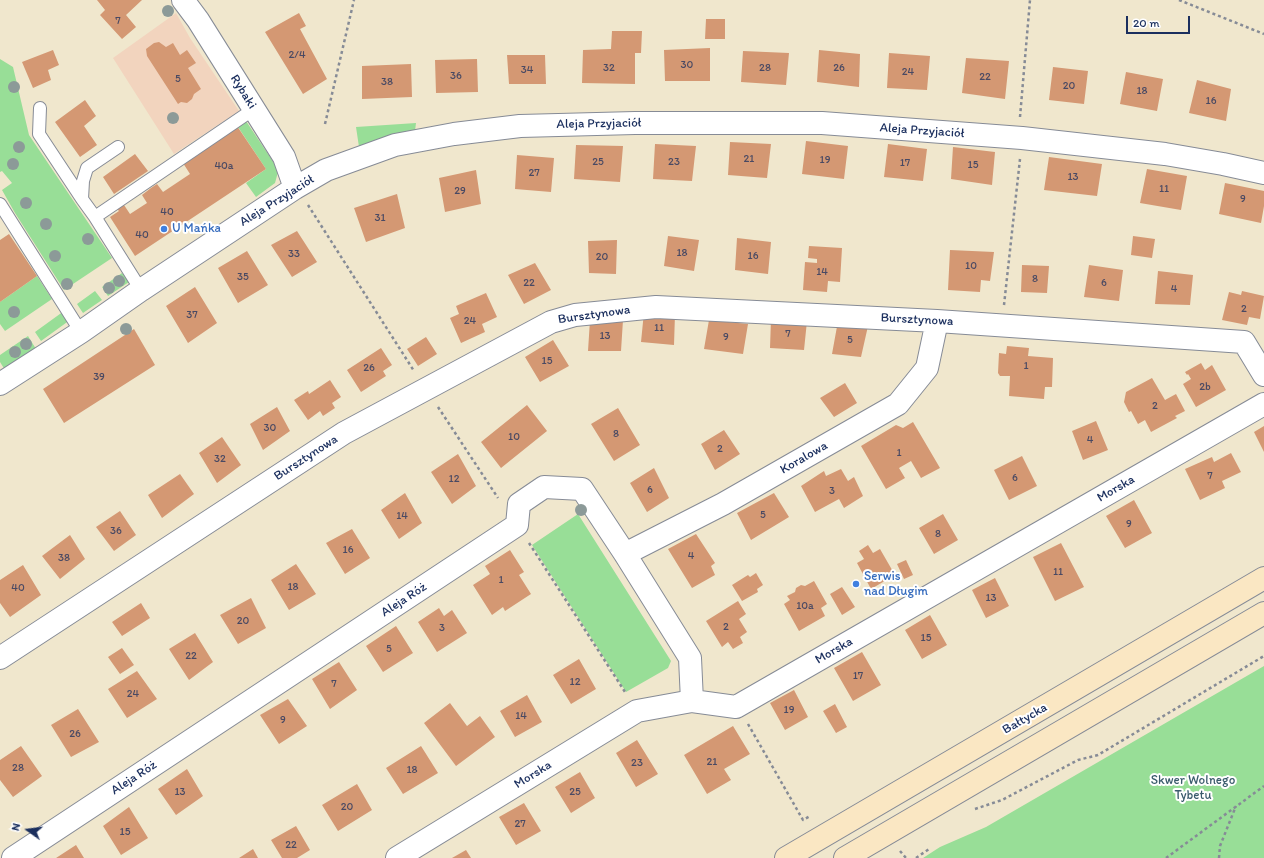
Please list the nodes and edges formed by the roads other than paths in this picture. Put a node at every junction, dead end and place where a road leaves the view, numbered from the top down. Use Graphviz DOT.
graph roads {
  1 [pos="183,0"];
  2 [pos="40,108"];
  3 [pos="254,109"];
  4 [pos="118,148"];
  5 [pos="1264,173"];
  6 [pos="300,193"];
  7 [pos="82,198"];
  8 [pos="0,204"];
  9 [pos="95,217"];
  10 [pos="4,221"];
  11 [pos="141,290"];
  12 [pos="937,321"];
  13 [pos="81,332"];
  14 [pos="1264,375"];
  15 [pos="0,384"];
  16 [pos="1264,404"];
  17 [pos="625,554"];
  18 [pos="1264,578"];
  19 [pos="1264,613"];
  20 [pos="0,658"];
  21 [pos="692,700"];
  22 [pos="13,858"];
  23 [pos="398,858"];
  24 [pos="786,858"];
  25 [pos="845,858"];
  1 -- 3 [label="street, Rybaki"];
  2 -- 7 [label="lane"];
  3 -- 6 [label="street, Rybaki"];
  3 -- 9 [label="lane"];
  4 -- 7 [label="lane"];
  5 -- 6 [label="street, Aleja Przyjaciół"];
  6 -- 11 [label="street, Aleja Przyjaciół"];
  7 -- 9 [label="lane"];
  8 -- 10 [label="lane"];
  9 -- 11 [label="lane"];
  10 -- 13 [label="lane"];
  11 -- 13 [label="street, Aleja Przyjaciół"];
  12 -- 14 [label="street, Bursztynowa"];
  12 -- 17 [label="street, Koralowa"];
  12 -- 20 [label="street, Bursztynowa"];
  13 -- 15 [label="street, Aleja Przyjaciół"];
  16 -- 21 [label="street, Morska"];
  17 -- 21 [label="street, Aleja Róż"];
  17 -- 22 [label="street, Aleja Róż"];
  18 -- 24 [label="main road, Bałtycka"];
  19 -- 25 [label="main road"];
  21 -- 23 [label="street, Morska"];
}
